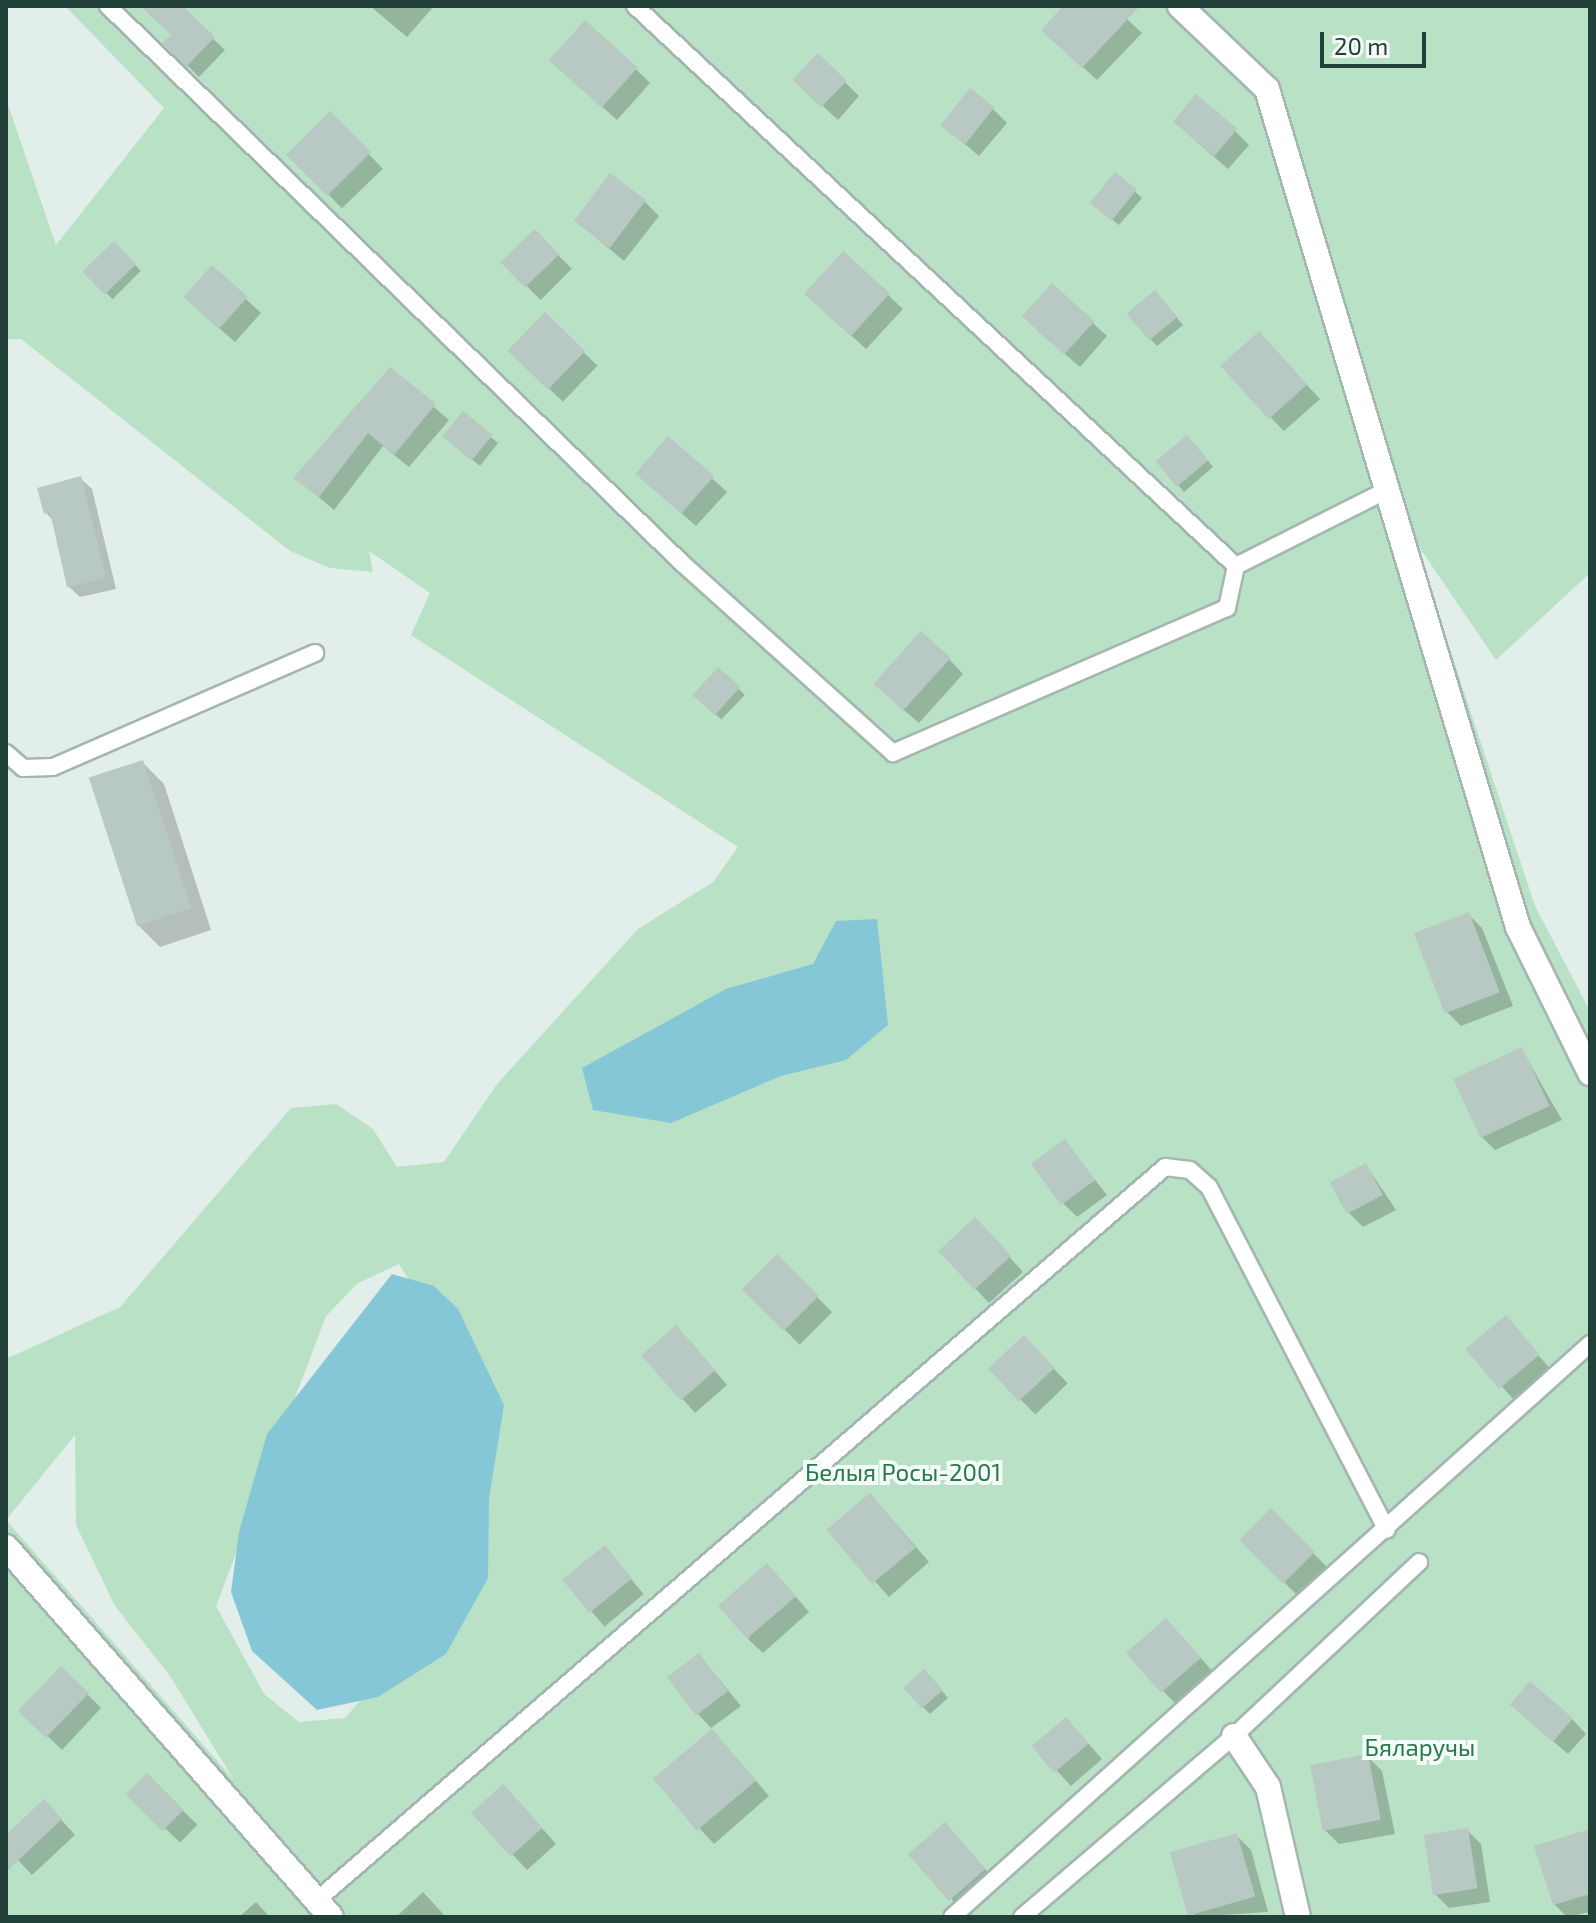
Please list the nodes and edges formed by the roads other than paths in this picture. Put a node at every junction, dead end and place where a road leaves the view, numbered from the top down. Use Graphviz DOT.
graph roads {
  1 [pos="108,6"];
  2 [pos="635,6"];
  3 [pos="1180,6"];
  4 [pos="1383,492"];
  5 [pos="1236,566"];
  6 [pos="315,653"];
  7 [pos="6,753"];
  8 [pos="14,770"];
  9 [pos="1590,1073"];
  10 [pos="1590,1344"];
  11 [pos="1387,1530"];
  12 [pos="6,1547"];
  13 [pos="1419,1562"];
  14 [pos="1234,1736"];
  15 [pos="323,1909"];
  16 [pos="952,1917"];
  17 [pos="1022,1917"];
  18 [pos="1298,1917"];
  1 -- 5 [label="lane"];
  2 -- 5 [label="lane"];
  3 -- 4 [label="street"];
  4 -- 5 [label="lane"];
  4 -- 9 [label="street"];
  6 -- 8 [label="lane"];
  7 -- 8 [label="lane"];
  10 -- 11 [label="lane"];
  11 -- 15 [label="lane"];
  11 -- 16 [label="lane"];
  12 -- 15 [label="street"];
  13 -- 14 [label="lane"];
  14 -- 17 [label="lane"];
  14 -- 18 [label="street"];
}
